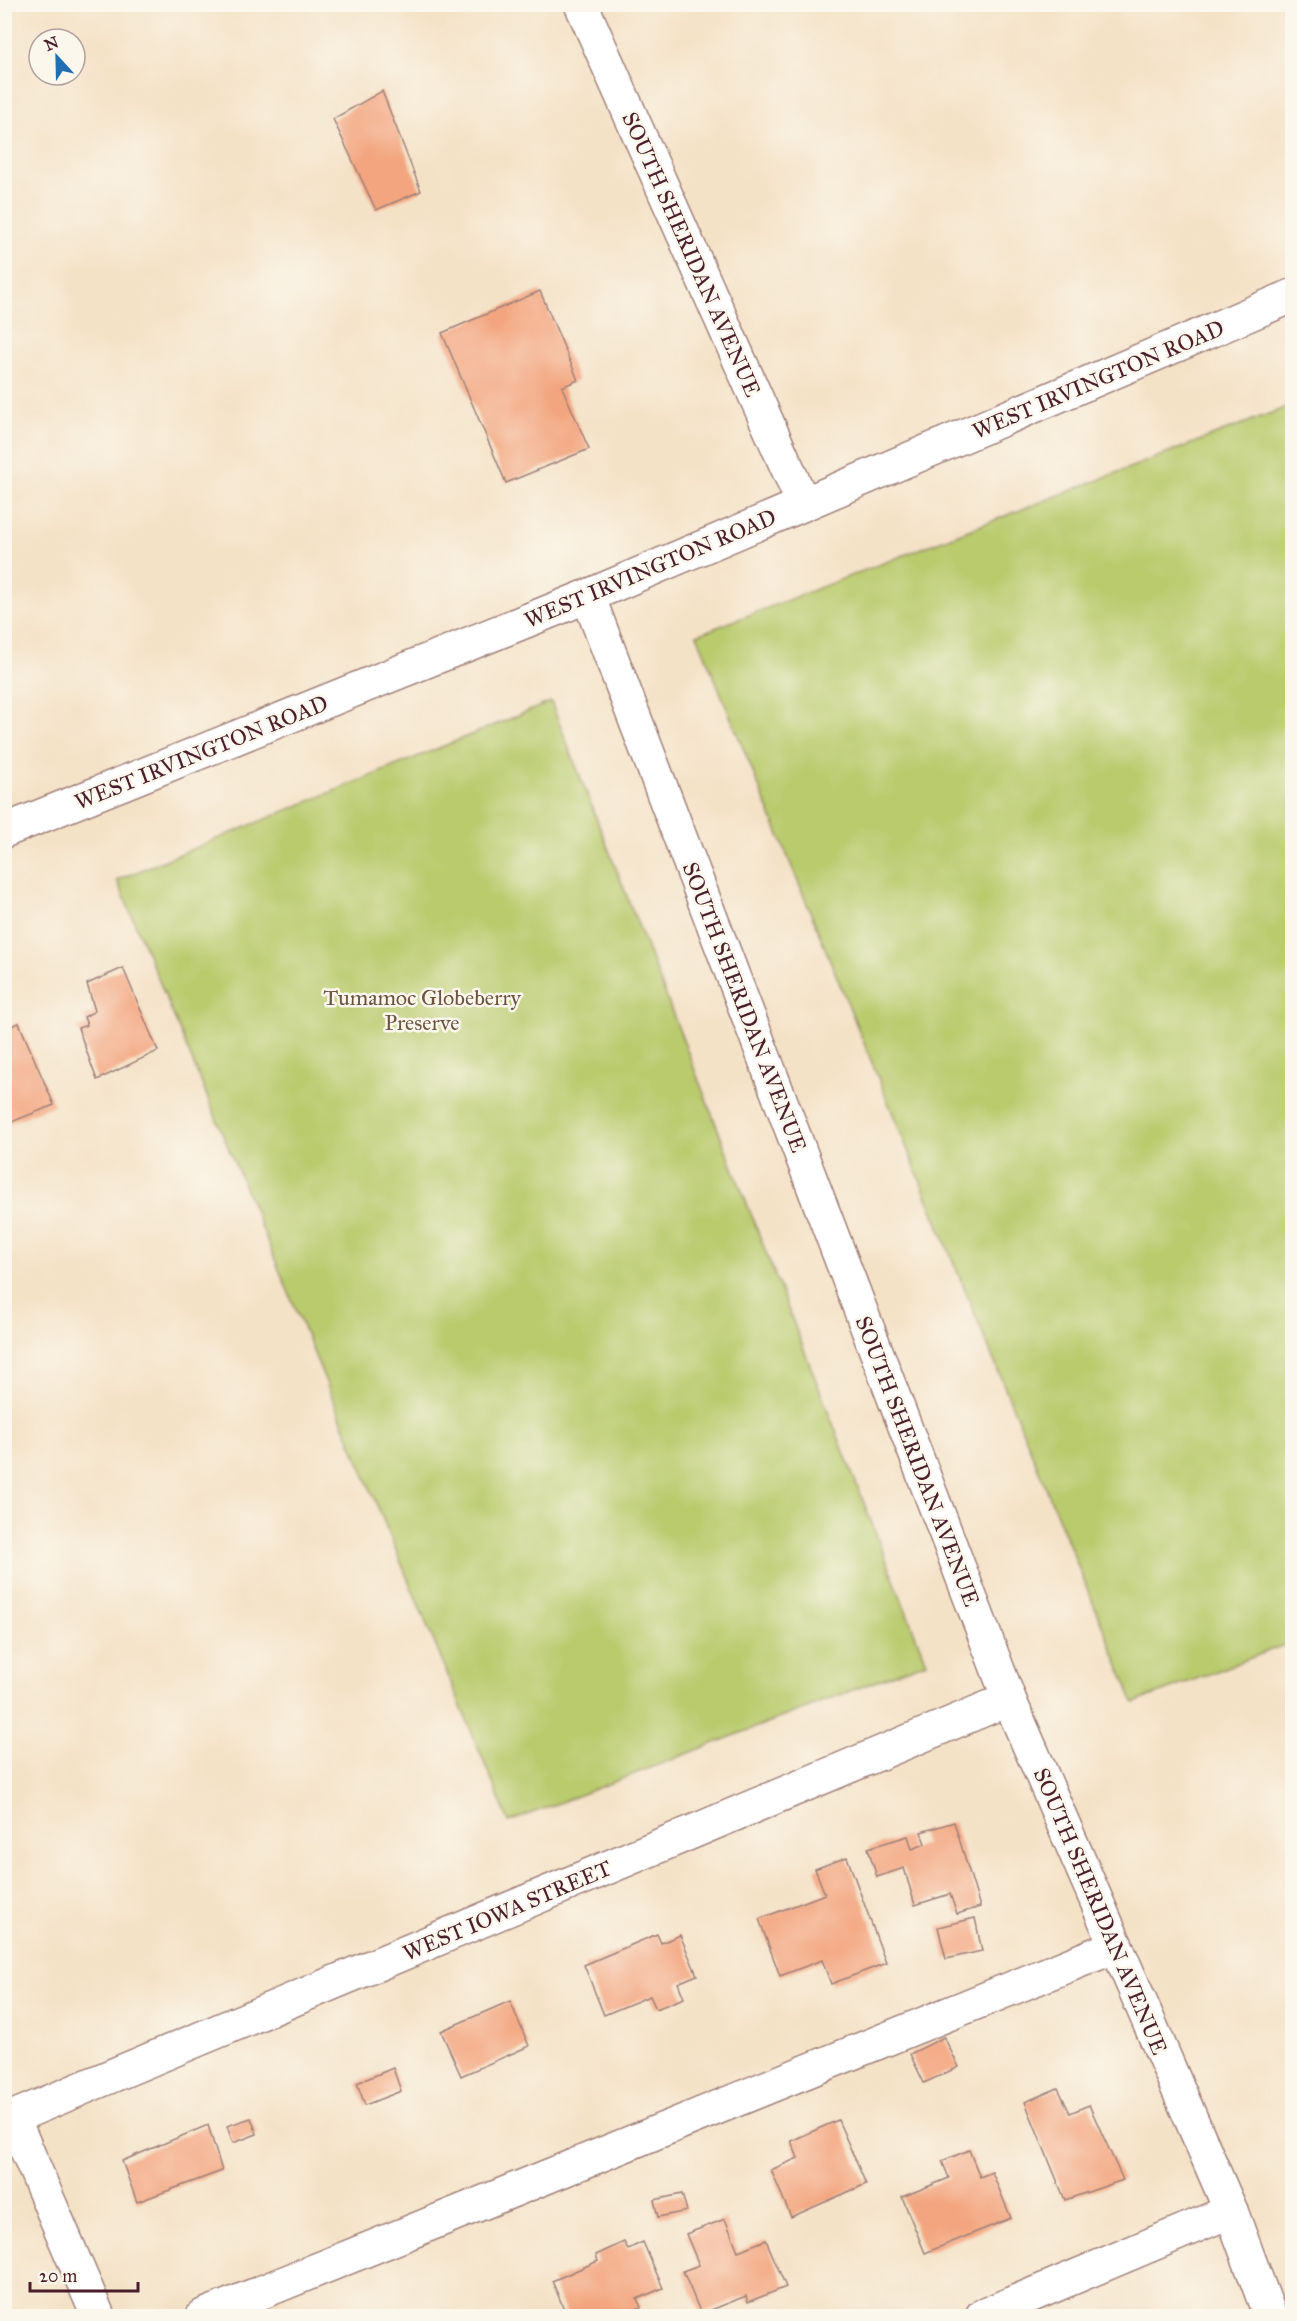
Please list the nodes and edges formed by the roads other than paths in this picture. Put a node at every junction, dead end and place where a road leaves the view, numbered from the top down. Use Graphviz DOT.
graph roads {
  1 [pos="581,4"];
  2 [pos="1293,296"];
  3 [pos="803,503"];
  4 [pos="588,596"];
  5 [pos="4,831"];
  6 [pos="1009,1700"];
  7 [pos="1116,1946"];
  8 [pos="8,2119"];
  9 [pos="1231,2211"];
  10 [pos="99,2316"];
  11 [pos="202,2316"];
  12 [pos="982,2316"];
  13 [pos="1270,2316"];
  1 -- 3 [label="street, SOUTH SHERIDAN AVENUE"];
  2 -- 3 [label="street, WEST IRVINGTON ROAD"];
  3 -- 4 [label="street, WEST IRVINGTON ROAD"];
  4 -- 5 [label="street, WEST IRVINGTON ROAD"];
  4 -- 6 [label="street, SOUTH SHERIDAN AVENUE"];
  6 -- 7 [label="street, SOUTH SHERIDAN AVENUE"];
  6 -- 8 [label="street, WEST IOWA STREET"];
  7 -- 9 [label="street, SOUTH SHERIDAN AVENUE"];
  7 -- 11 [label="street"];
  8 -- 10 [label="street"];
  9 -- 12 [label="street"];
  9 -- 13 [label="street, SOUTH SHERIDAN AVENUE"];
}
